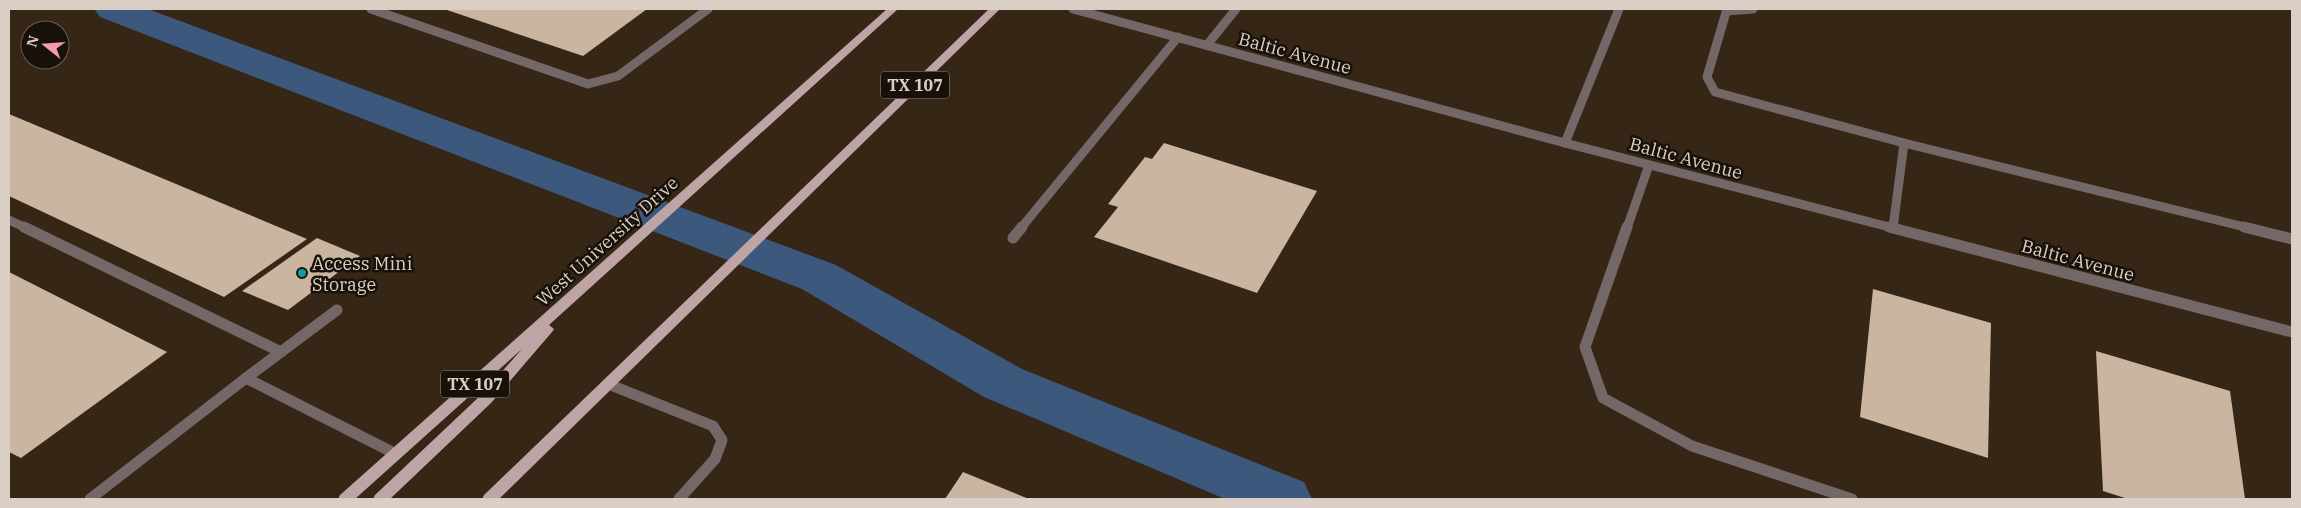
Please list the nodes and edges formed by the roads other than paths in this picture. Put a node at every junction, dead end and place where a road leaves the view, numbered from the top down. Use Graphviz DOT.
graph roads {
  1 [pos="371,9"];
  2 [pos="708,9"];
  3 [pos="893,9"];
  4 [pos="995,9"];
  5 [pos="1073,9"];
  6 [pos="1236,9"];
  7 [pos="1619,9"];
  8 [pos="1753,9"];
  9 [pos="1727,10"];
  10 [pos="1178,37"];
  11 [pos="1207,45"];
  12 [pos="1565,143"];
  13 [pos="1904,143"];
  14 [pos="1649,165"];
  15 [pos="9,220"];
  16 [pos="1893,228"];
  17 [pos="1014,238"];
  18 [pos="2292,239"];
  19 [pos="577,292"];
  20 [pos="337,310"];
  21 [pos="2292,332"];
  22 [pos="281,352"];
  23 [pos="246,378"];
  24 [pos="608,384"];
  25 [pos="396,454"];
  26 [pos="90,499"];
  27 [pos="345,499"];
  28 [pos="380,499"];
  29 [pos="489,499"];
  30 [pos="679,499"];
  31 [pos="1852,499"];
  1 -- 2 [label="street"];
  3 -- 19 [label="main road, West University Drive / TX 107"];
  4 -- 24 [label="main road, TX 107"];
  5 -- 10 [label="street, Baltic Avenue"];
  6 -- 11 [label="street"];
  7 -- 12 [label="street"];
  8 -- 9 [label="street"];
  9 -- 13 [label="street"];
  10 -- 11 [label="street, Baltic Avenue"];
  10 -- 17 [label="street"];
  11 -- 12 [label="street, Baltic Avenue"];
  12 -- 14 [label="street, Baltic Avenue"];
  13 -- 16 [label="street"];
  13 -- 18 [label="street"];
  14 -- 16 [label="street, Baltic Avenue"];
  14 -- 31 [label="street"];
  15 -- 22 [label="street"];
  16 -- 21 [label="street, Baltic Avenue"];
  19 -- 25 [label="main road, West University Drive / TX 107"];
  19 -- 28 [label="main road"];
  20 -- 22 [label="street"];
  22 -- 23 [label="street"];
  23 -- 25 [label="street"];
  23 -- 26 [label="street"];
  24 -- 29 [label="main road, TX 107"];
  24 -- 30 [label="street"];
  25 -- 27 [label="main road, West University Drive / TX 107"];
}
